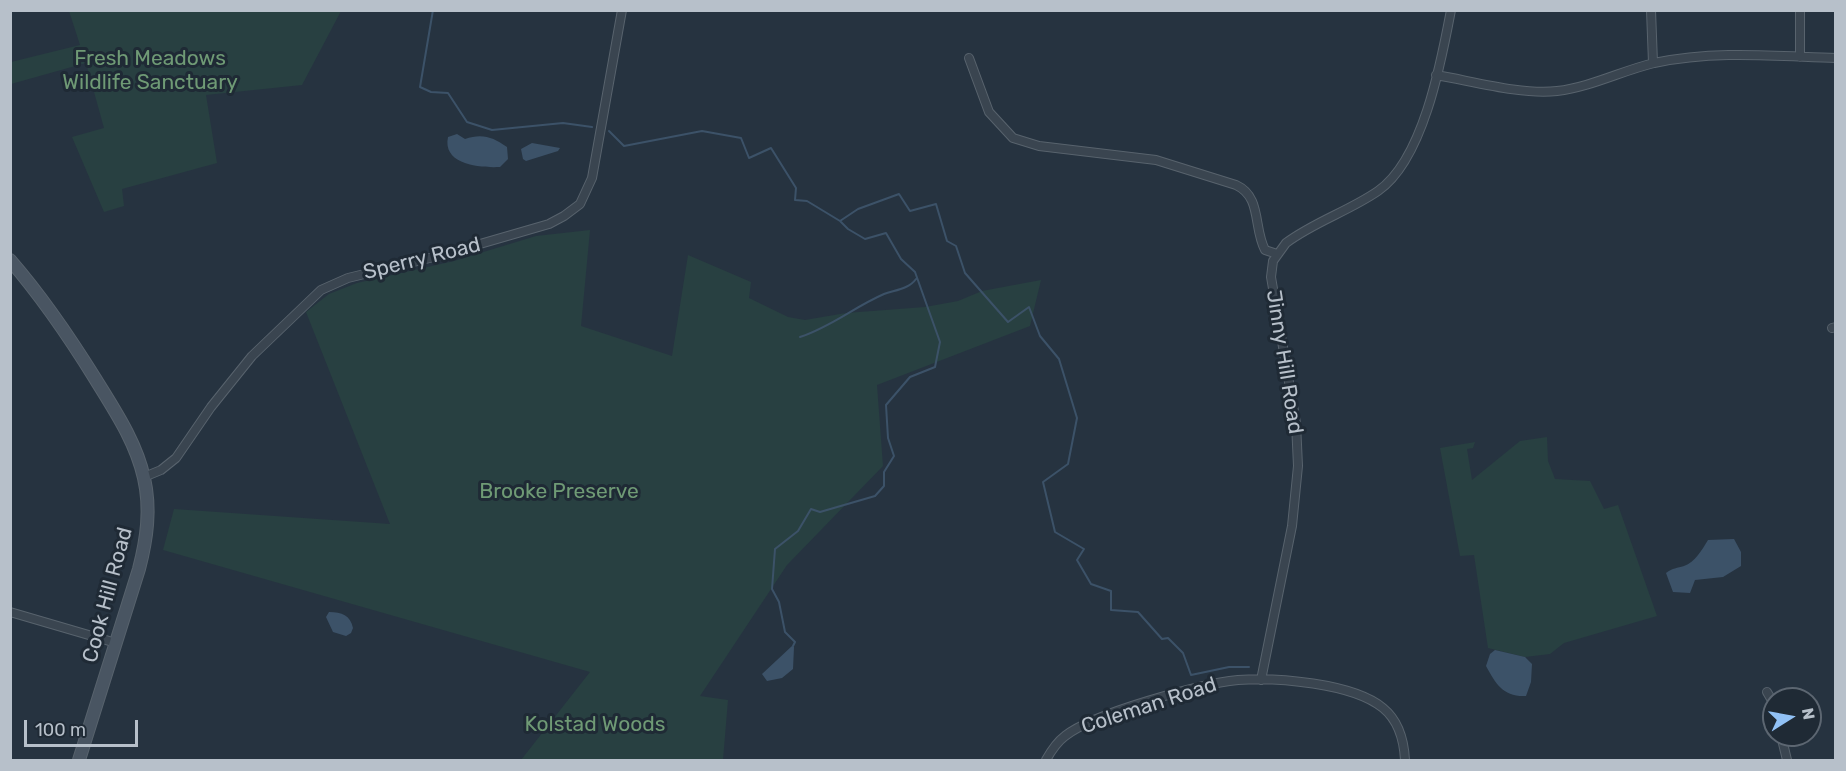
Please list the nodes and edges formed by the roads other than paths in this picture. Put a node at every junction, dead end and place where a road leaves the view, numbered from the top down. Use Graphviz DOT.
graph roads {
  1 [pos="622,10"];
  2 [pos="1451,10"];
  3 [pos="1651,10"];
  4 [pos="1800,10"];
  5 [pos="1800,57"];
  6 [pos="969,58"];
  7 [pos="1836,58"];
  8 [pos="1653,63"];
  9 [pos="1436,75"];
  10 [pos="1277,254"];
  11 [pos="10,260"];
  12 [pos="144,477"];
  13 [pos="10,612"];
  14 [pos="116,643"];
  15 [pos="1261,680"];
  16 [pos="79,760"];
  17 [pos="1046,760"];
  18 [pos="1406,760"];
  1 -- 12 [label="street, Sperry Road"];
  2 -- 9 [label="street"];
  3 -- 8 [label="street"];
  4 -- 5 [label="street"];
  5 -- 7 [label="street"];
  5 -- 8 [label="street"];
  6 -- 10 [label="street"];
  8 -- 9 [label="street"];
  9 -- 10 [label="street"];
  10 -- 15 [label="street, Jinny Hill Road"];
  11 -- 12 [label="street, Cook Hill Road"];
  12 -- 14 [label="street, Cook Hill Road"];
  13 -- 14 [label="street"];
  14 -- 16 [label="street, Cook Hill Road"];
  15 -- 17 [label="street, Coleman Road"];
  15 -- 18 [label="street, Coleman Road"];
}
